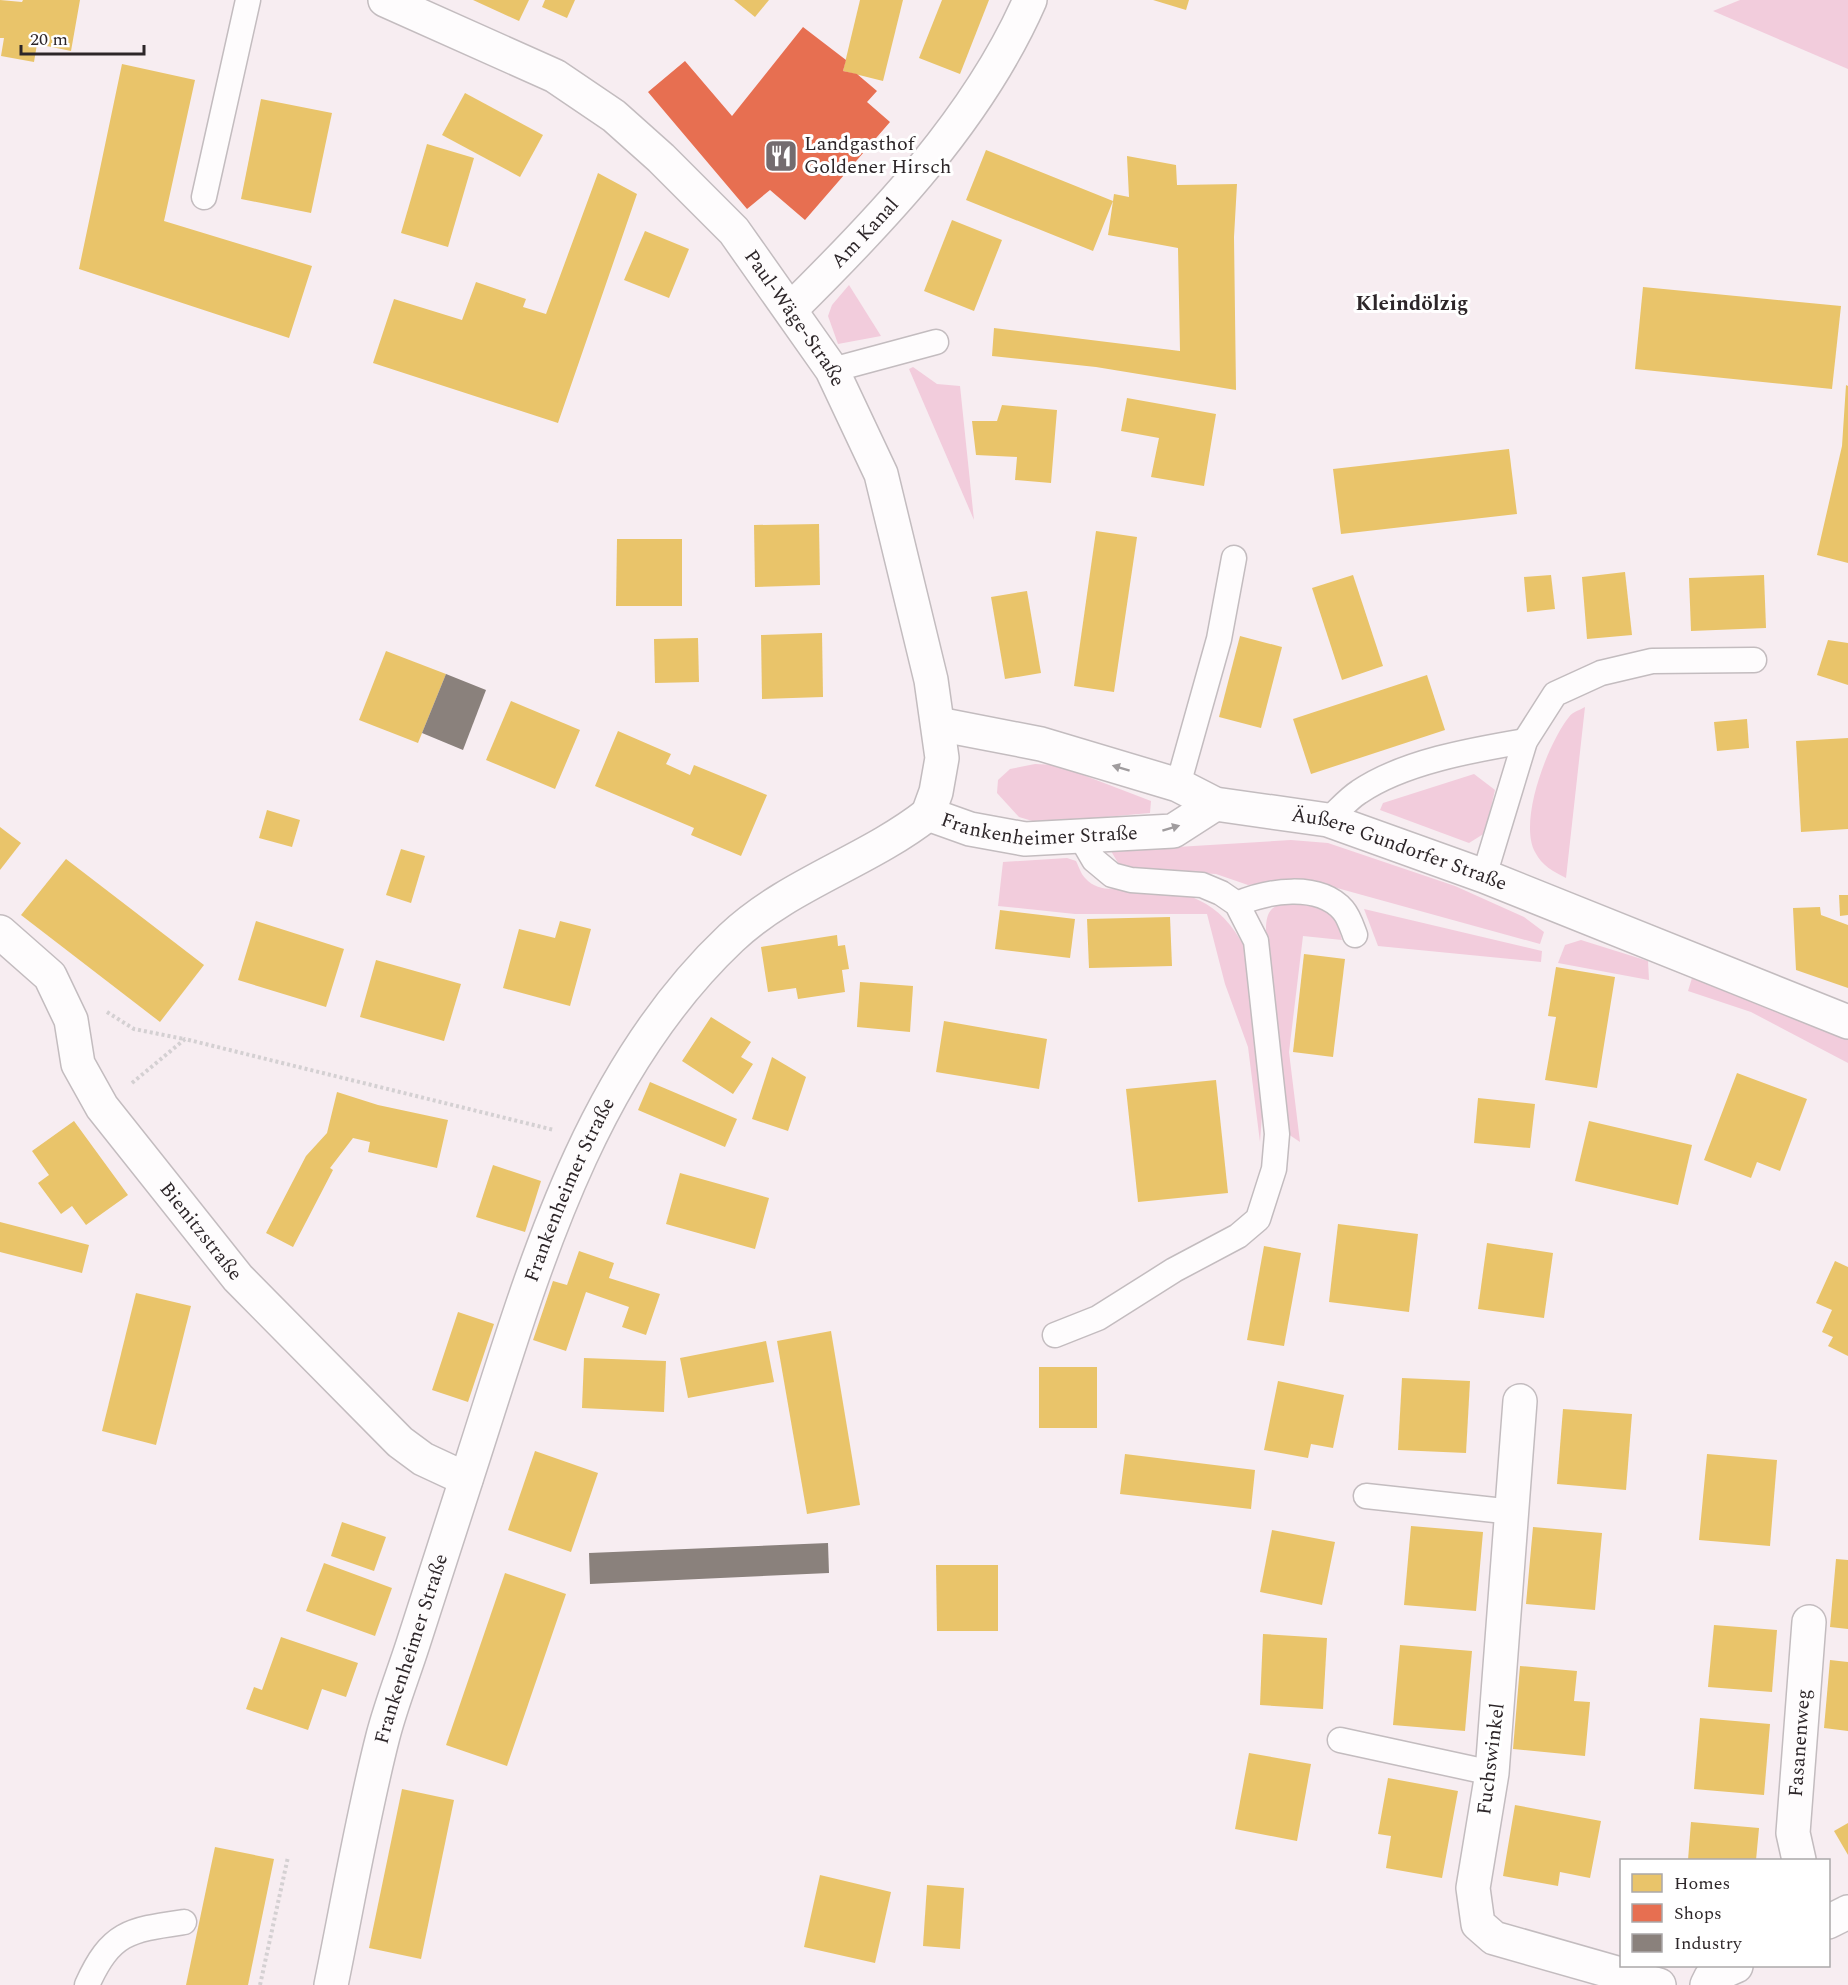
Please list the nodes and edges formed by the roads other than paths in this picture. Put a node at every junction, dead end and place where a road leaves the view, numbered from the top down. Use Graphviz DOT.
graph roads {
  1 [pos="248,0"];
  2 [pos="385,0"];
  3 [pos="1030,0"];
  4 [pos="204,197"];
  5 [pos="790,309"];
  6 [pos="936,342"];
  7 [pos="832,370"];
  8 [pos="1234,558"];
  9 [pos="1754,660"];
  10 [pos="938,724"];
  11 [pos="1525,741"];
  12 [pos="1178,785"];
  13 [pos="1215,804"];
  14 [pos="928,814"];
  15 [pos="1328,820"];
  16 [pos="1080,836"];
  17 [pos="1484,876"];
  18 [pos="1238,904"];
  19 [pos="0,932"];
  20 [pos="1355,935"];
  21 [pos="1848,1022"];
  22 [pos="1055,1335"];
  23 [pos="1520,1401"];
  24 [pos="466,1479"];
  25 [pos="1366,1497"];
  26 [pos="1513,1512"];
  27 [pos="1809,1622"];
  28 [pos="1340,1740"];
  29 [pos="1492,1773"];
  30 [pos="1799,1859"];
  31 [pos="184,1922"];
  32 [pos="1732,1967"];
  33 [pos="87,1985"];
  34 [pos="331,1985"];
  35 [pos="1659,1985"];
  36 [pos="1707,1985"];
  1 -- 4 [label="lane"];
  2 -- 5 [label="street, Paul-Wäge-Straße"];
  3 -- 5 [label="street, Am Kanal"];
  5 -- 7 [label="street, Paul-Wäge-Straße"];
  6 -- 7 [label="lane"];
  7 -- 10 [label="street, Paul-Wäge-Straße"];
  8 -- 12 [label="lane"];
  9 -- 11 [label="lane"];
  12 -- 10 [label="street, Äußere Gundorfer Straße, one-way"];
  10 -- 14 [label="street, Paul-Wäge-Straße"];
  11 -- 15 [label="lane"];
  11 -- 17 [label="lane"];
  12 -- 13 [label="street, Äußere Gundorfer Straße"];
  13 -- 15 [label="street, Äußere Gundorfer Straße"];
  16 -- 13 [label="street, Frankenheimer Straße, one-way"];
  14 -- 16 [label="street, Frankenheimer Straße"];
  14 -- 24 [label="street, Frankenheimer Straße"];
  15 -- 17 [label="street, Äußere Gundorfer Straße"];
  16 -- 18 [label="lane"];
  17 -- 21 [label="street, Äußere Gundorfer Straße"];
  18 -- 20 [label="lane"];
  18 -- 22 [label="lane"];
  19 -- 24 [label="street, Bienitzstraße"];
  23 -- 26 [label="street, Fuchswinkel"];
  24 -- 34 [label="street, Frankenheimer Straße"];
  25 -- 26 [label="lane"];
  26 -- 29 [label="street, Fuchswinkel"];
  27 -- 30 [label="street, Fasanenweg"];
  28 -- 29 [label="lane"];
  29 -- 35 [label="street, Fuchswinkel"];
  31 -- 33 [label="lane"];
  32 -- 36 [label="street"];
}
